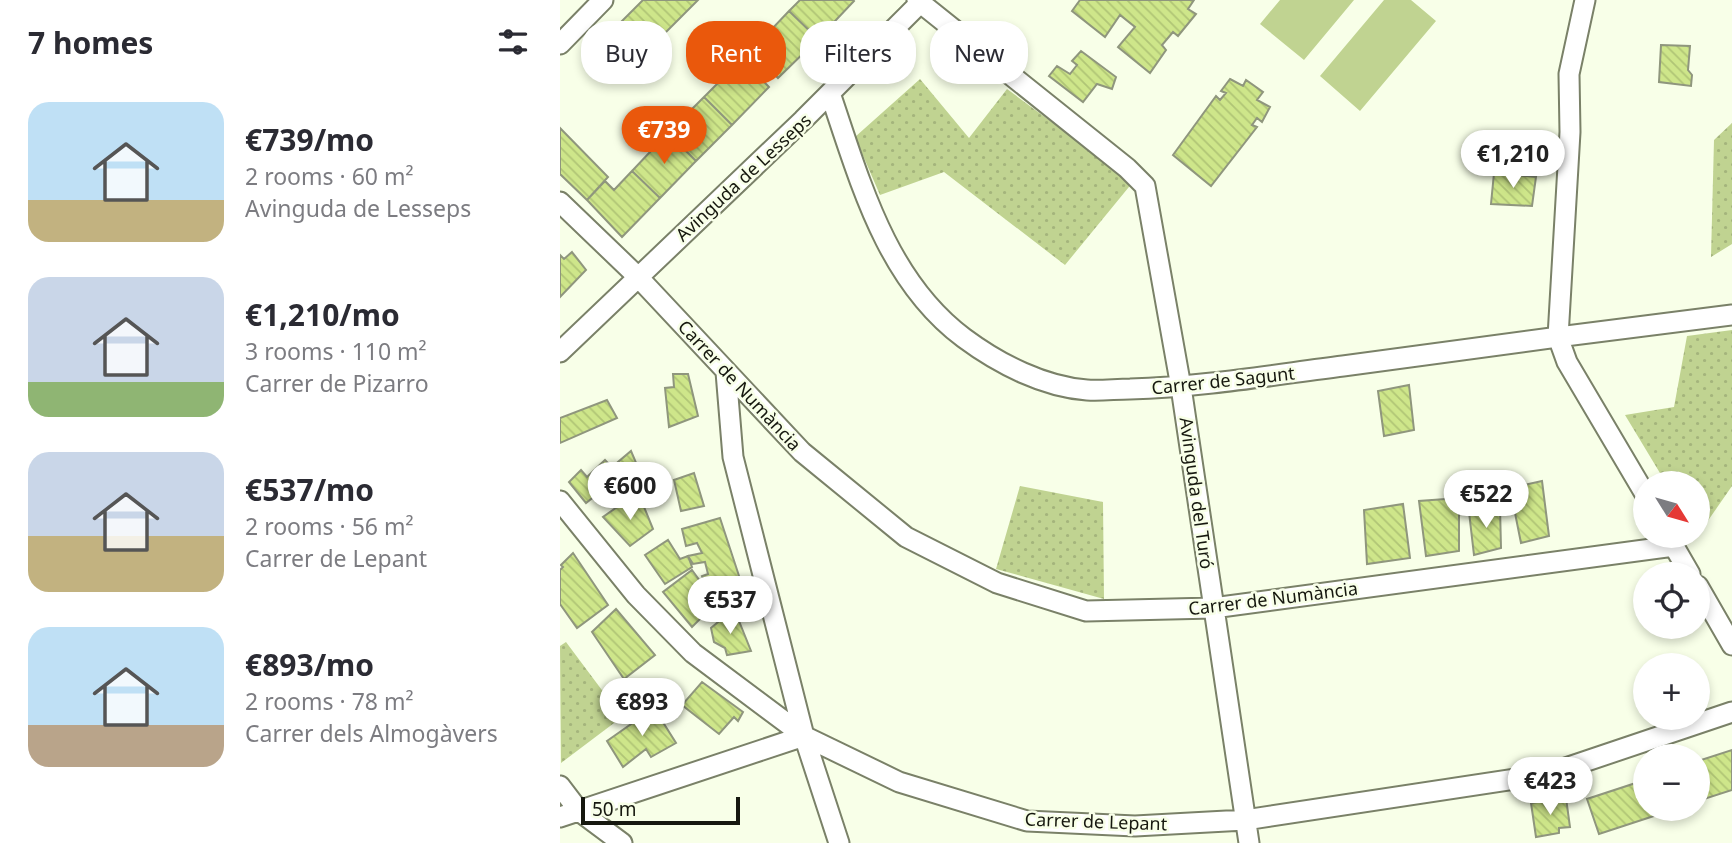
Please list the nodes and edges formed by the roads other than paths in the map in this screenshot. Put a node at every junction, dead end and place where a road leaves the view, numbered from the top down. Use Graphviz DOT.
graph roads {
  1 [pos="603,0"];
  2 [pos="1585,0"];
  3 [pos="920,1"];
  4 [pos="560,44"];
  5 [pos="830,93"];
  6 [pos="560,202"];
  7 [pos="638,277"];
  8 [pos="1732,315"];
  9 [pos="1558,337"];
  10 [pos="560,352"];
  11 [pos="726,372"];
  12 [pos="1181,387"];
  13 [pos="1633,474"];
  14 [pos="560,501"];
  15 [pos="1633,547"];
  16 [pos="1710,603"];
  17 [pos="1213,608"];
  18 [pos="1729,630"];
  19 [pos="1732,712"];
  20 [pos="804,736"];
  21 [pos="560,786"];
  22 [pos="569,814"];
  23 [pos="1245,820"];
  24 [pos="622,843"];
  25 [pos="839,843"];
  26 [pos="1249,843"];
  1 -- 4 [label="street"];
  2 -- 9 [label="street"];
  3 -- 5 [label="street, Avinguda de Lesseps"];
  3 -- 12 [label="street, Avinguda del Turó"];
  5 -- 7 [label="street, Avinguda de Lesseps"];
  5 -- 12 [label="street, Carrer de Sagunt"];
  6 -- 7 [label="street, Carrer de Numància"];
  7 -- 10 [label="street, Avinguda de Lesseps"];
  7 -- 11 [label="street, Carrer de Numància"];
  8 -- 9 [label="street, Carrer de Sagunt"];
  9 -- 12 [label="street, Carrer de Sagunt"];
  9 -- 13 [label="street"];
  11 -- 17 [label="street, Carrer de Numància"];
  11 -- 20 [label="street"];
  12 -- 17 [label="street, Avinguda del Turó"];
  14 -- 20 [label="street, Carrer de Lepant"];
  15 -- 17 [label="street, Carrer de Numància"];
  16 -- 18 [label="street"];
  17 -- 23 [label="street, Avinguda del Turó"];
  19 -- 23 [label="street, Carrer de Lepant"];
  20 -- 22 [label="street"];
  20 -- 23 [label="street, Carrer de Lepant"];
  20 -- 25 [label="street"];
  21 -- 22 [label="street"];
  22 -- 24 [label="street"];
  23 -- 26 [label="street, Avinguda del Turó"];
}
